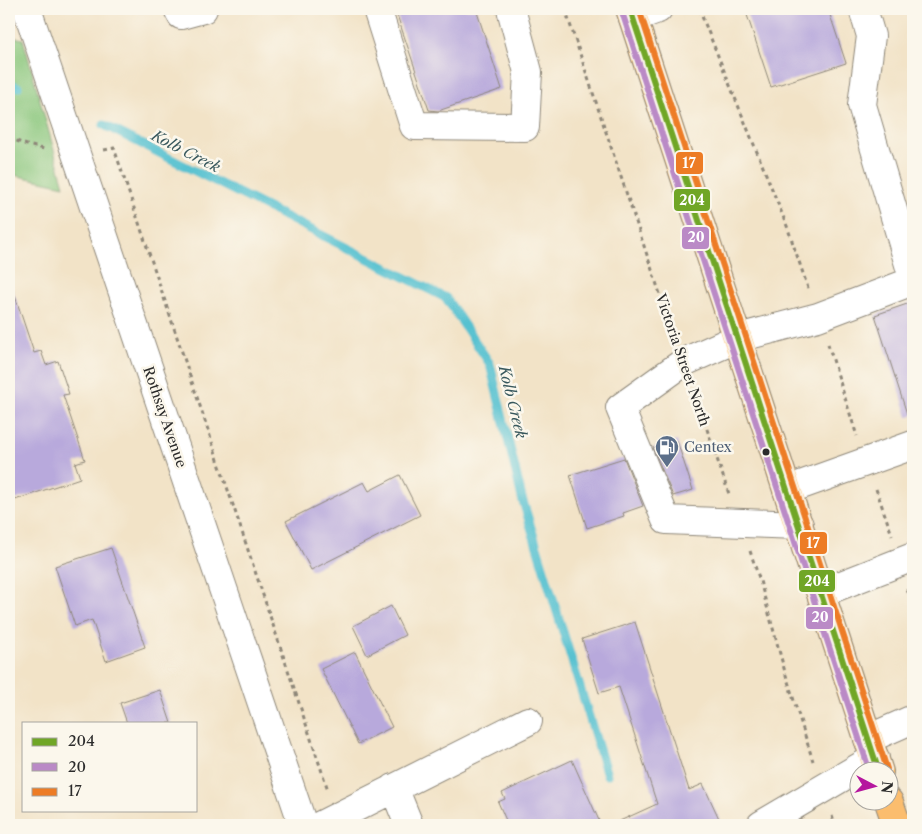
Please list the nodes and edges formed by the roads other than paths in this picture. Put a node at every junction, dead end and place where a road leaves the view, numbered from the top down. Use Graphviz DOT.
graph roads {
  1 [pos="29,9"];
  2 [pos="178,9"];
  3 [pos="203,9"];
  4 [pos="377,9"];
  5 [pos="511,9"];
  6 [pos="658,9"];
  7 [pos="863,9"];
  8 [pos="632,14"];
  9 [pos="913,279"];
  10 [pos="738,338"];
  11 [pos="913,446"];
  12 [pos="787,490"];
  13 [pos="799,526"];
  14 [pos="913,557"];
  15 [pos="821,593"];
  16 [pos="913,720"];
  17 [pos="528,721"];
  18 [pos="874,756"];
  19 [pos="394,788"];
  20 [pos="892,812"];
  21 [pos="329,821"];
  22 [pos="302,825"];
  23 [pos="409,825"];
  24 [pos="760,825"];
  25 [pos="897,825"];
  1 -- 22 [label="street, Rothsay Avenue"];
  2 -- 3 [label="street"];
  4 -- 5 [label="street"];
  6 -- 8 [label="street"];
  7 -- 9 [label="street"];
  8 -- 10 [label="main road"];
  9 -- 10 [label="street"];
  10 -- 12 [label="main road"];
  10 -- 13 [label="street"];
  11 -- 12 [label="street"];
  12 -- 13 [label="main road"];
  13 -- 15 [label="main road"];
  14 -- 15 [label="street"];
  15 -- 18 [label="main road"];
  16 -- 18 [label="street"];
  17 -- 19 [label="street"];
  18 -- 24 [label="street"];
  19 -- 21 [label="street"];
  19 -- 23 [label="street"];
  20 -- 25 [label="main road"];
}
